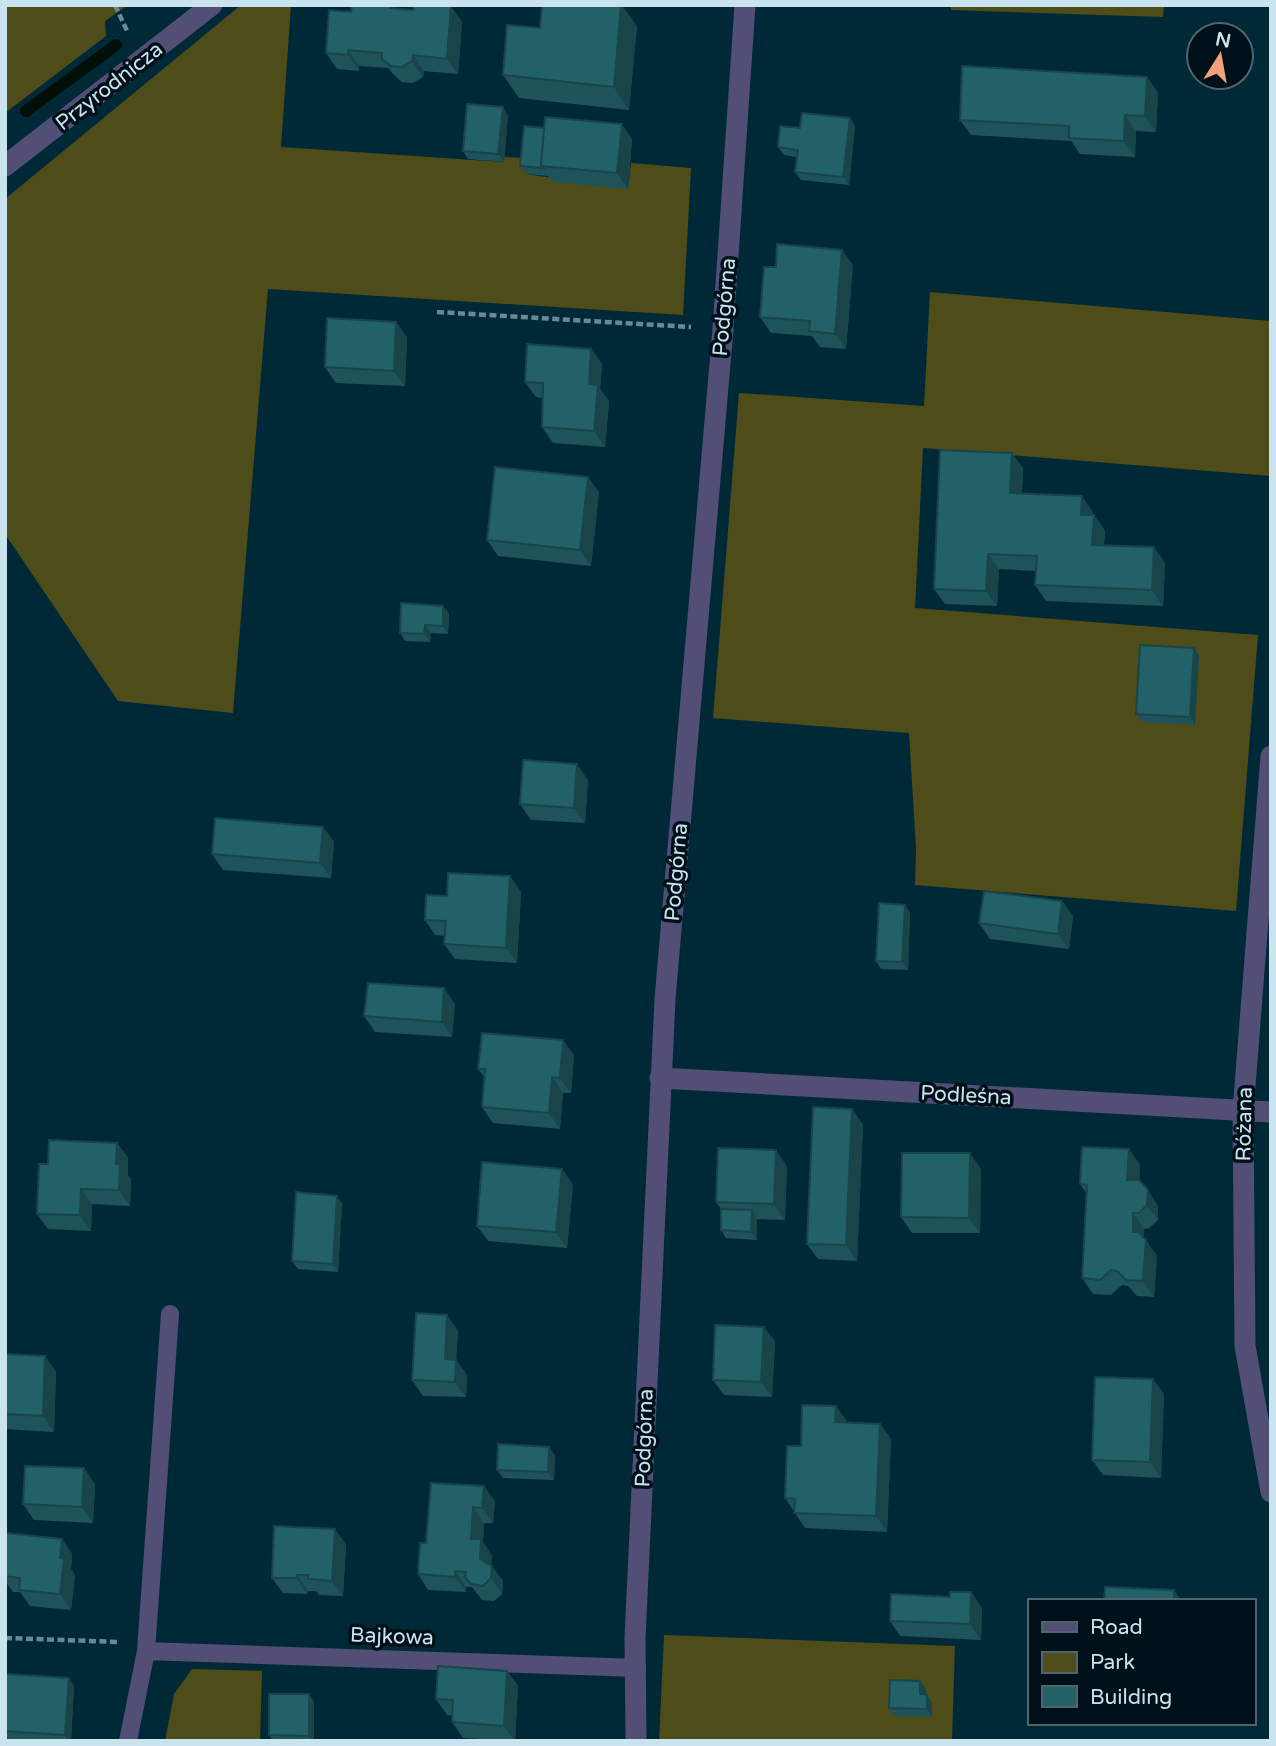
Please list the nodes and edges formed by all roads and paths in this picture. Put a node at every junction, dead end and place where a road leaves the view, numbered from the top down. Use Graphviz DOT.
graph roads {
  1 [pos="212,5"];
  2 [pos="745,5"];
  3 [pos="5,166"];
  4 [pos="437,312"];
  5 [pos="723,329"];
  6 [pos="1271,756"];
  7 [pos="660,1078"];
  8 [pos="1243,1111"];
  9 [pos="1271,1112"];
  10 [pos="170,1314"];
  11 [pos="1271,1492"];
  12 [pos="5,1638"];
  13 [pos="146,1647"];
  14 [pos="637,1668"];
  15 [pos="128,1741"];
  16 [pos="636,1741"];
  1 -- 3 [label="street, Przyrodnicza"];
  2 -- 5 [label="street, Podgórna"];
  4 -- 5 [label="path"];
  5 -- 7 [label="street, Podgórna"];
  6 -- 8 [label="street, Różana"];
  7 -- 8 [label="street, Podleśna"];
  7 -- 14 [label="street, Podgórna"];
  8 -- 9 [label="street, Podleśna"];
  8 -- 11 [label="street, Różana"];
  10 -- 13 [label="lane"];
  12 -- 13 [label="path"];
  13 -- 14 [label="lane, Bajkowa"];
  13 -- 15 [label="lane"];
  14 -- 16 [label="street, Podgórna"];
}
